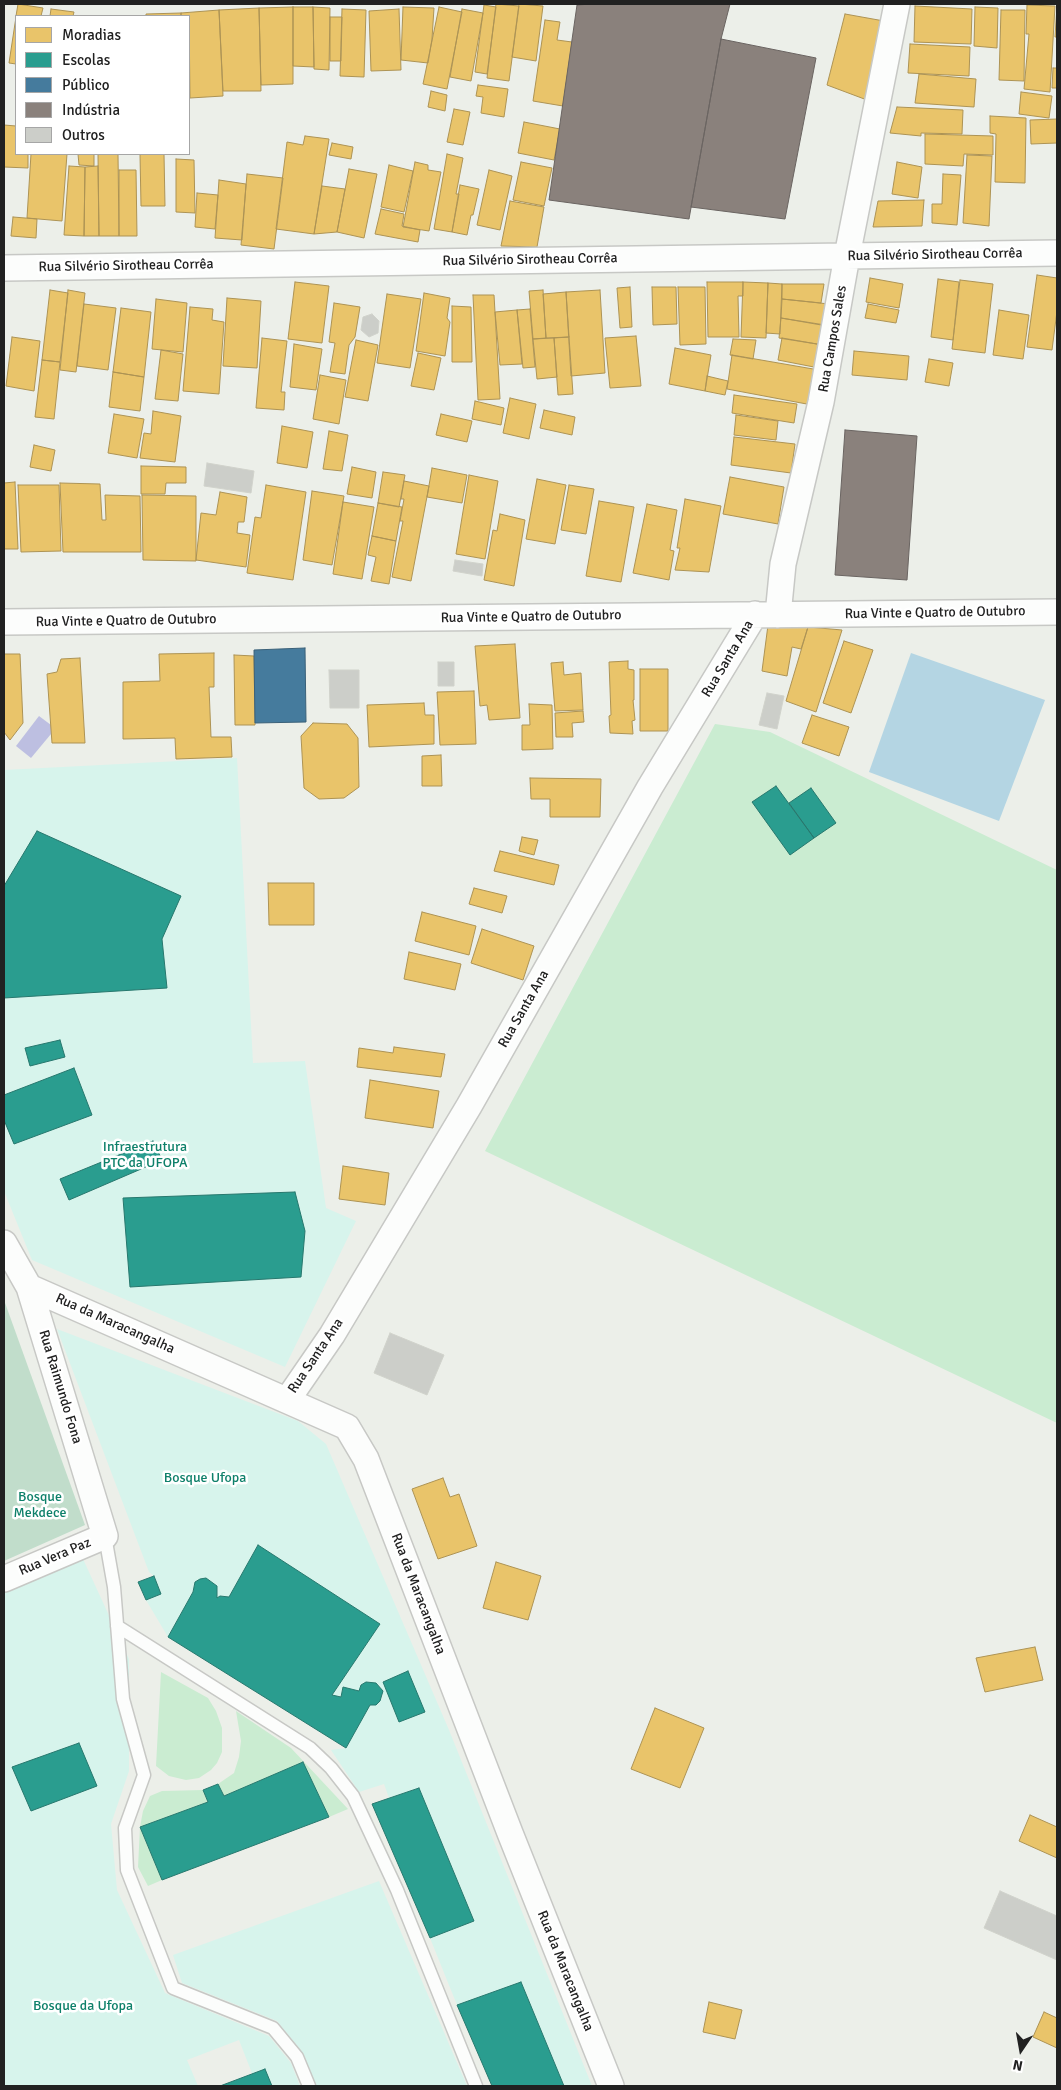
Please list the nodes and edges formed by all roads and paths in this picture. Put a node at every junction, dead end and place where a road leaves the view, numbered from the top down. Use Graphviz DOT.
graph roads {
  1 [pos="897,4"];
  2 [pos="1057,253"];
  3 [pos="847,256"];
  4 [pos="4,268"];
  5 [pos="1057,612"];
  6 [pos="766,615"];
  7 [pos="4,622"];
  8 [pos="4,1243"];
  9 [pos="29,1287"];
  10 [pos="288,1400"];
  11 [pos="106,1536"];
  12 [pos="4,1579"];
  13 [pos="117,1626"];
  14 [pos="309,2086"];
  15 [pos="476,2086"];
  16 [pos="611,2086"];
  1 -- 3 [label="street, Rua Campos Sales"];
  2 -- 3 [label="street, Rua Silvério Sirotheau Corrêa"];
  3 -- 4 [label="street, Rua Silvério Sirotheau Corrêa"];
  3 -- 6 [label="street, Rua Campos Sales"];
  5 -- 6 [label="street, Rua Vinte e Quatro de Outubro"];
  6 -- 7 [label="street, Rua Vinte e Quatro de Outubro"];
  6 -- 10 [label="street, Rua Santa Ana"];
  8 -- 9 [label="street, Rua Raimundo Fona"];
  9 -- 10 [label="street, Rua da Maracangalha"];
  9 -- 11 [label="street, Rua Raimundo Fona"];
  10 -- 16 [label="street, Rua da Maracangalha"];
  11 -- 12 [label="street, Rua Vera Paz"];
  11 -- 13 [label="lane"];
  13 -- 14 [label="lane"];
  13 -- 15 [label="lane"];
}
